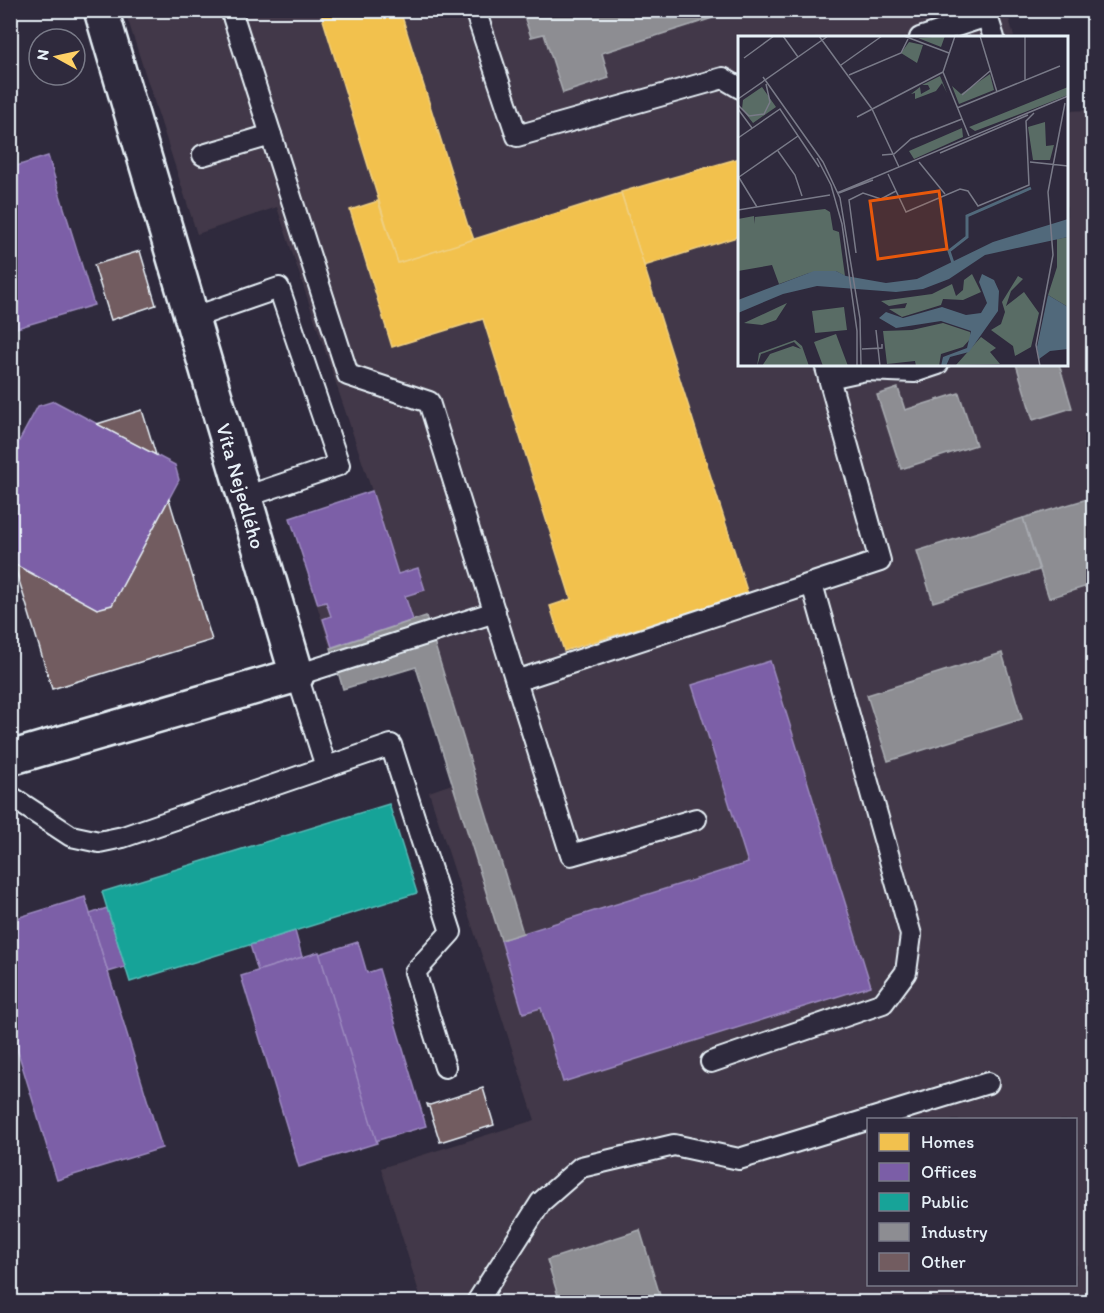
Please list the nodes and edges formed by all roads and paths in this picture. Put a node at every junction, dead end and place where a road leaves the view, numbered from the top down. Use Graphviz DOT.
graph roads {
  1 [pos="101,10"];
  2 [pos="231,10"];
  3 [pos="476,10"];
  4 [pos="986,13"];
  5 [pos="925,36"];
  6 [pos="993,36"];
  7 [pos="738,87"];
  8 [pos="271,135"];
  9 [pos="203,155"];
  10 [pos="192,318"];
  11 [pos="932,366"];
  12 [pos="827,371"];
  13 [pos="245,497"];
  14 [pos="812,584"];
  15 [pos="495,612"];
  16 [pos="297,675"];
  17 [pos="516,681"];
  18 [pos="10,758"];
  19 [pos="326,767"];
  20 [pos="10,796"];
  21 [pos="696,819"];
  22 [pos="711,1062"];
  23 [pos="445,1067"];
  24 [pos="988,1083"];
  25 [pos="873,1118"];
  26 [pos="867,1120"];
  27 [pos="477,1302"];
  1 -- 10 [label="street, Víta Nejedlého"];
  2 -- 8 [label="lane"];
  3 -- 7 [label="lane"];
  4 -- 5 [label="lane"];
  4 -- 6 [label="lane"];
  8 -- 9 [label="lane"];
  8 -- 15 [label="lane"];
  10 -- 13 [label="street, Víta Nejedlého"];
  10 -- 13 [label="lane"];
  11 -- 12 [label="lane"];
  12 -- 14 [label="lane"];
  13 -- 16 [label="street, Víta Nejedlého"];
  14 -- 17 [label="lane"];
  14 -- 22 [label="lane"];
  15 -- 16 [label="lane"];
  15 -- 17 [label="lane"];
  16 -- 18 [label="street"];
  16 -- 19 [label="lane"];
  17 -- 21 [label="lane"];
  19 -- 20 [label="lane"];
  19 -- 23 [label="lane"];
  24 -- 25 [label="lane"];
  26 -- 27 [label="lane"];
}
